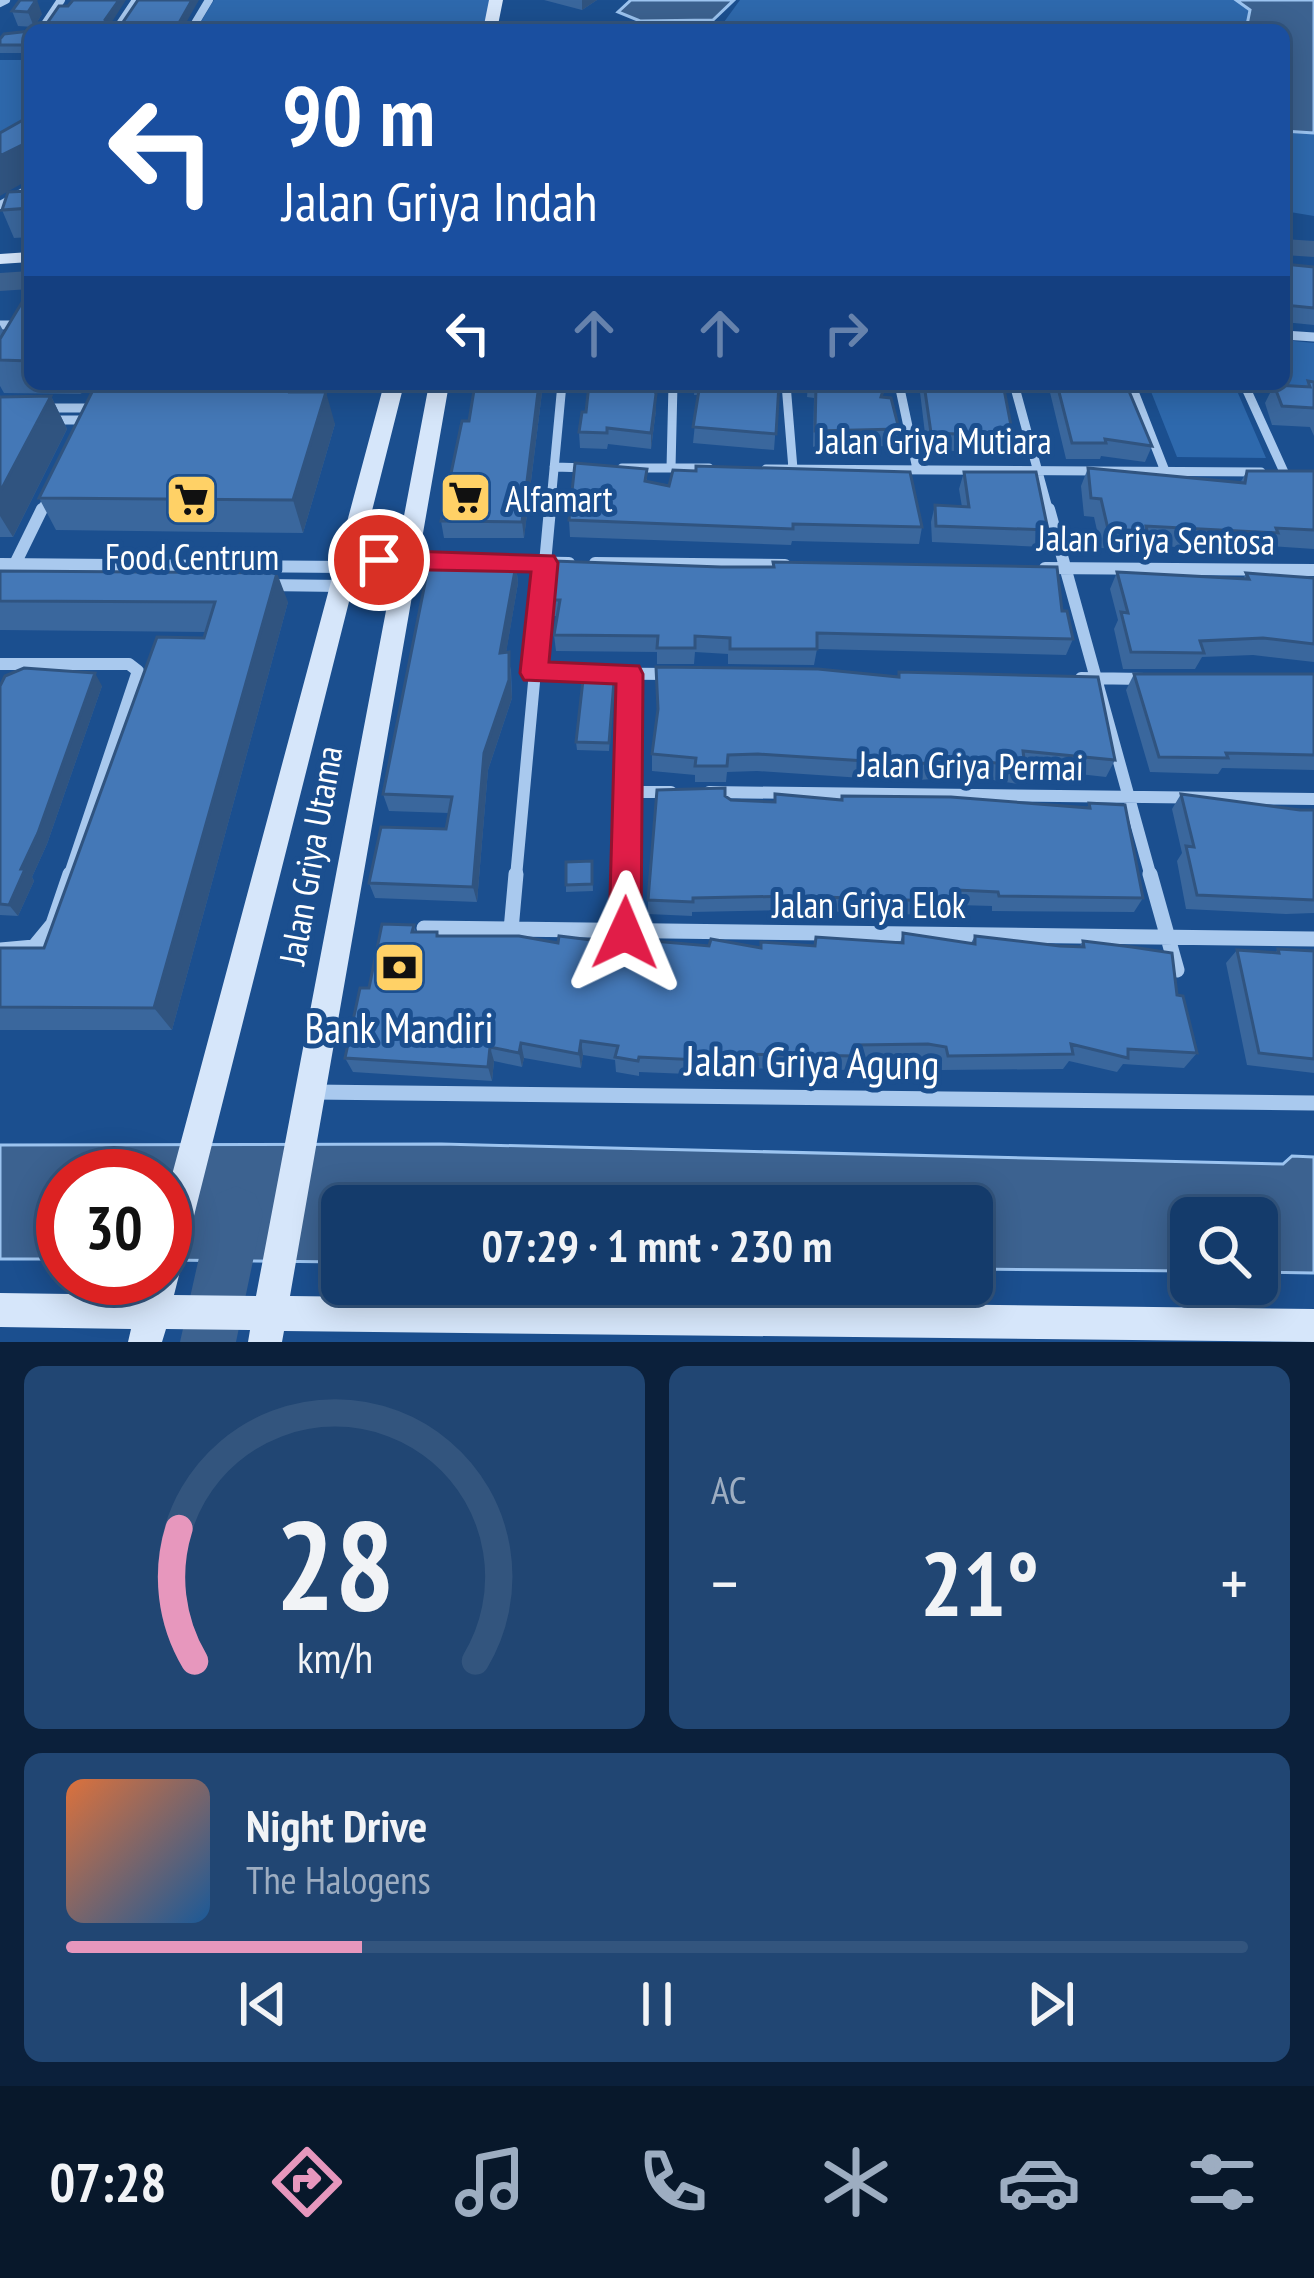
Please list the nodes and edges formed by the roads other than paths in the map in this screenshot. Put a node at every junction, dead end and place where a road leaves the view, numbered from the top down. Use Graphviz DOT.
graph roads {
  1 [pos="24,329"];
  2 [pos="16,339"];
  3 [pos="392,390"];
  4 [pos="439,390"];
  5 [pos="561,390"];
  6 [pos="673,390"];
  7 [pos="786,390"];
  8 [pos="900,390"];
  9 [pos="1016,390"];
  10 [pos="1133,390"];
  11 [pos="1247,390"];
  12 [pos="22,414"];
  13 [pos="76,440"];
  14 [pos="554,467"];
  15 [pos="671,468"];
  16 [pos="732,468"];
  17 [pos="753,469"];
  18 [pos="793,469"];
  19 [pos="916,470"];
  20 [pos="1038,470"];
  21 [pos="1165,471"];
  22 [pos="1284,472"];
  23 [pos="1299,472"];
  24 [pos="56,482"];
  25 [pos="408,560"];
  26 [pos="545,563"];
  27 [pos="0,564"];
  28 [pos="15,564"];
  29 [pos="805,565"];
  30 [pos="1041,568"];
  31 [pos="1065,568"];
  32 [pos="1314,570"];
  33 [pos="345,571"];
  34 [pos="251,584"];
  35 [pos="0,664"];
  36 [pos="534,673"];
  37 [pos="630,674"];
  38 [pos="676,674"];
  39 [pos="1072,678"];
  40 [pos="1096,679"];
  41 [pos="1161,679"];
  42 [pos="628,791"];
  43 [pos="1129,797"];
  44 [pos="1314,799"];
  45 [pos="424,928"];
  46 [pos="511,930"];
  47 [pos="625,933"];
  48 [pos="1168,936"];
  49 [pos="1314,939"];
  50 [pos="0,950"];
  51 [pos="1177,970"];
  52 [pos="1314,1103"];
  53 [pos="307,1109"];
  54 [pos="192,1161"];
  55 [pos="0,1310"];
  56 [pos="161,1324"];
  57 [pos="261,1324"];
  58 [pos="1314,1326"];
  59 [pos="1030,1332"];
  1 -- 2 [label="street"];
  3 -- 33 [label="main road, Jalan Griya Utama"];
  4 -- 25 [label="main road, Jalan Griya Utama"];
  5 -- 14 [label="street"];
  6 -- 15 [label="street"];
  7 -- 18 [label="street"];
  8 -- 19 [label="street"];
  9 -- 20 [label="street"];
  10 -- 21 [label="street"];
  11 -- 22 [label="street"];
  12 -- 13 [label="street"];
  14 -- 15 [label="street"];
  14 -- 26 [label="street"];
  15 -- 16 [label="street"];
  17 -- 18 [label="street, Jalan Griya Mutiara"];
  18 -- 19 [label="street, Jalan Griya Mutiara"];
  19 -- 20 [label="street, Jalan Griya Mutiara"];
  20 -- 21 [label="street, Jalan Griya Mutiara"];
  20 -- 31 [label="street"];
  21 -- 22 [label="street, Jalan Griya Mutiara"];
  22 -- 23 [label="street, Jalan Griya Mutiara"];
  24 -- 28 [label="street"];
  25 -- 26 [label="street"];
  25 -- 33 [label="street"];
  25 -- 53 [label="main road, Jalan Griya Utama"];
  26 -- 29 [label="street"];
  26 -- 36 [label="street"];
  27 -- 28 [label="street"];
  28 -- 33 [label="street"];
  30 -- 31 [label="street, Jalan Griya Sentosa"];
  31 -- 32 [label="street, Jalan Griya Sentosa"];
  31 -- 40 [label="street"];
  33 -- 34 [label="street"];
  33 -- 54 [label="main road, Jalan Griya Utama"];
  35 -- 50 [label="street"];
  36 -- 37 [label="street"];
  36 -- 46 [label="street"];
  37 -- 38 [label="street"];
  37 -- 42 [label="street"];
  39 -- 40 [label="street"];
  40 -- 41 [label="street"];
  40 -- 43 [label="street"];
  42 -- 43 [label="street, Jalan Griya Permai"];
  42 -- 47 [label="street"];
  43 -- 44 [label="street, Jalan Griya Permai"];
  43 -- 48 [label="street"];
  45 -- 46 [label="street, Jalan Griya Elok"];
  46 -- 47 [label="street, Jalan Griya Elok"];
  47 -- 48 [label="street, Jalan Griya Elok"];
  48 -- 49 [label="street, Jalan Griya Elok"];
  48 -- 51 [label="street"];
  52 -- 53 [label="street, Jalan Griya Agung"];
  53 -- 57 [label="main road, Jalan Griya Utama"];
  55 -- 56 [label="main road"];
  56 -- 57 [label="main road"];
  57 -- 59 [label="main road"];
  58 -- 59 [label="main road"];
}
